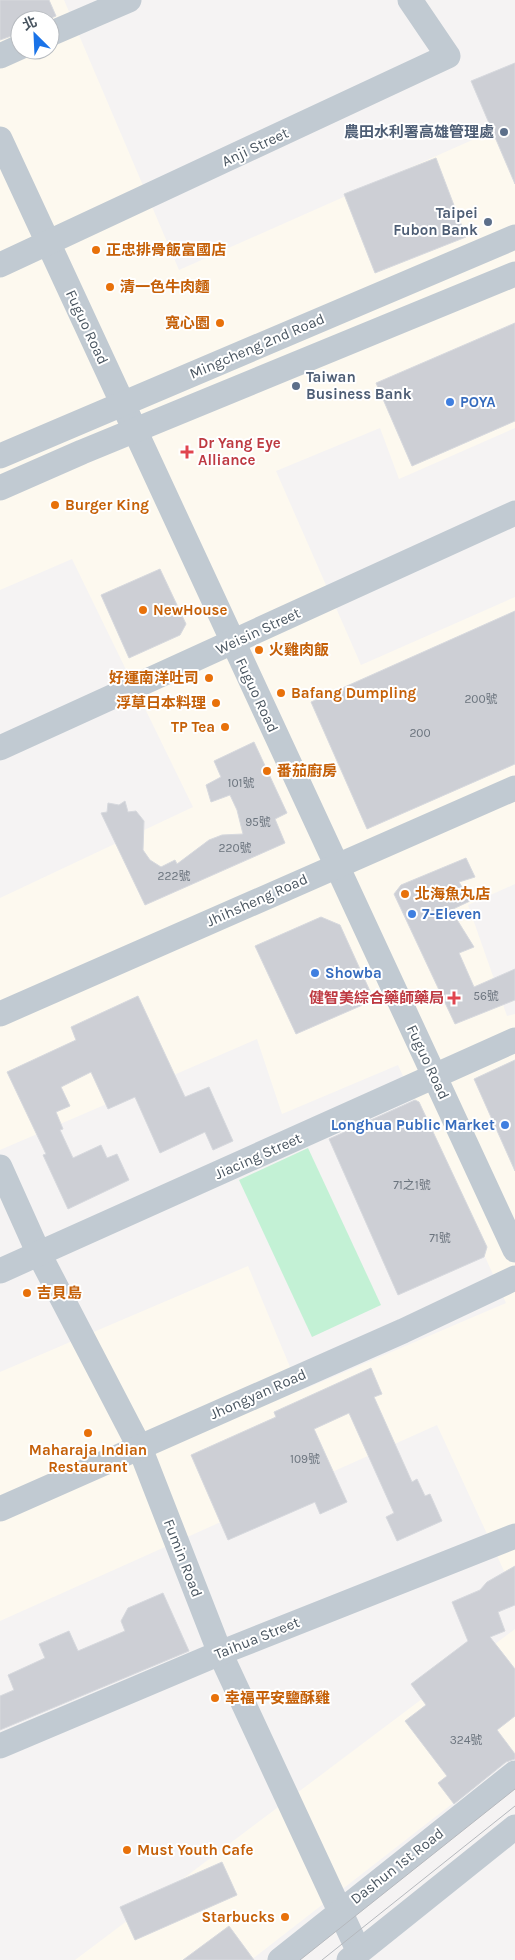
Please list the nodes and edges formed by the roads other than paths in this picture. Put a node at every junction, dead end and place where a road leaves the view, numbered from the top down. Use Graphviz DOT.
graph roads {
  1 [pos="129,0"];
  2 [pos="410,0"];
  3 [pos="60,30"];
  4 [pos="0,140"];
  5 [pos="515,237"];
  6 [pos="48,244"];
  7 [pos="0,266"];
  8 [pos="515,274"];
  9 [pos="123,404"];
  10 [pos="135,431"];
  11 [pos="0,456"];
  12 [pos="0,488"];
  13 [pos="515,513"];
  14 [pos="233,643"];
  15 [pos="0,748"];
  16 [pos="515,788"];
  17 [pos="336,865"];
  18 [pos="0,1014"];
  19 [pos="515,1040"];
  20 [pos="434,1075"];
  21 [pos="0,1167"];
  22 [pos="515,1250"];
  23 [pos="39,1254"];
  24 [pos="0,1271"];
  25 [pos="515,1278"];
  26 [pos="140,1448"];
  27 [pos="0,1509"];
  28 [pos="515,1536"];
  29 [pos="220,1653"];
  30 [pos="0,1746"];
  31 [pos="515,1773"];
  32 [pos="515,1827"];
  33 [pos="341,1912"];
  34 [pos="354,1956"];
  35 [pos="280,1960"];
  1 -- 3 [label="street"];
  2 -- 6 [label="street, Anji Street"];
  4 -- 6 [label="street, Fuguo Road"];
  5 -- 9 [label="street, Mingcheng 2nd Road"];
  6 -- 7 [label="street, Anji Street"];
  6 -- 9 [label="street, Fuguo Road"];
  8 -- 10 [label="street, Mingcheng 2nd Road"];
  9 -- 10 [label="street, Fuguo Road"];
  9 -- 11 [label="street, Mingcheng 2nd Road"];
  10 -- 12 [label="street, Mingcheng 2nd Road"];
  10 -- 14 [label="street, Fuguo Road"];
  13 -- 14 [label="street, Weisin Street"];
  14 -- 15 [label="street, Weisin Street"];
  14 -- 17 [label="street, Fuguo Road"];
  16 -- 17 [label="street, Jhihsheng Road"];
  17 -- 18 [label="street, Jhihsheng Road"];
  17 -- 20 [label="street, Fuguo Road"];
  19 -- 20 [label="street, Jiacing Street"];
  20 -- 22 [label="street, Fuguo Road"];
  20 -- 23 [label="street, Jiacing Street"];
  21 -- 23 [label="street, Fumin Road"];
  23 -- 24 [label="street, Jiacing Street"];
  23 -- 26 [label="street, Fumin Road"];
  25 -- 26 [label="street, Jhongyan Road"];
  26 -- 27 [label="street, Jhongyan Road"];
  26 -- 29 [label="street, Fumin Road"];
  28 -- 29 [label="street, Taihua Street"];
  29 -- 30 [label="street, Taihua Street"];
  29 -- 33 [label="street, Fumin Road"];
  31 -- 33 [label="street, Dashun 1st Road"];
  32 -- 34 [label="street"];
  33 -- 34 [label="street, Fumin Road"];
  33 -- 35 [label="street, Dashun 1st Road"];
}
